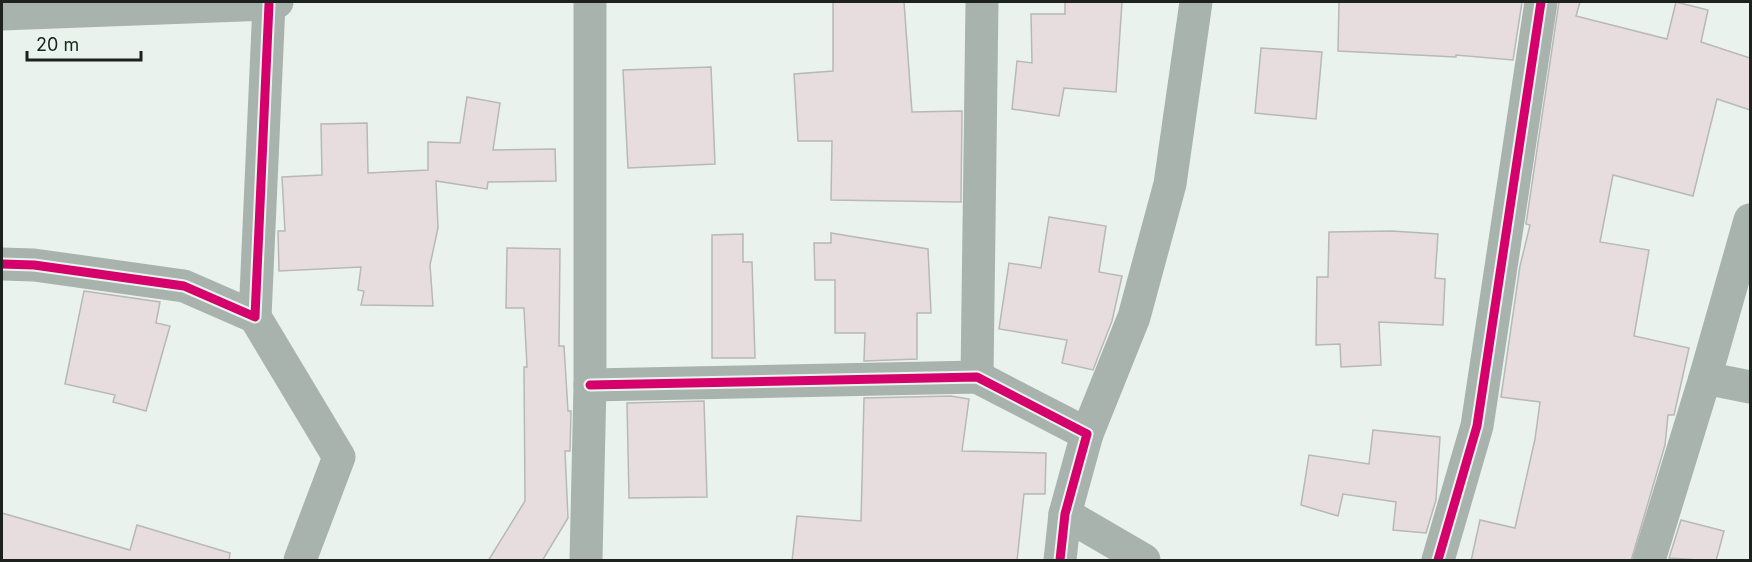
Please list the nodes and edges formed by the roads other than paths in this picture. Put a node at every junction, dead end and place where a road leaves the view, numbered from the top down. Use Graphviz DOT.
graph roads {
  1 [pos="590,2"];
  2 [pos="982,2"];
  3 [pos="1196,2"];
  4 [pos="1541,2"];
  5 [pos="273,3"];
  6 [pos="71,7"];
  7 [pos="2,14"];
  8 [pos="1750,220"];
  9 [pos="2,264"];
  10 [pos="255,317"];
  11 [pos="977,377"];
  12 [pos="1705,378"];
  13 [pos="590,385"];
  14 [pos="1750,387"];
  15 [pos="1087,434"];
  16 [pos="1065,514"];
  17 [pos="300,561"];
  18 [pos="586,561"];
  19 [pos="1060,561"];
  20 [pos="1144,561"];
  21 [pos="1438,561"];
  22 [pos="1649,561"];
  1 -- 13 [label="street"];
  2 -- 11 [label="street"];
  3 -- 15 [label="street"];
  4 -- 21 [label="street"];
  5 -- 6 [label="street"];
  5 -- 10 [label="street"];
  6 -- 7 [label="street"];
  8 -- 12 [label="street"];
  9 -- 10 [label="street"];
  10 -- 17 [label="street"];
  11 -- 13 [label="street"];
  11 -- 15 [label="street"];
  12 -- 14 [label="street"];
  12 -- 22 [label="street"];
  13 -- 18 [label="street"];
  15 -- 16 [label="street"];
  16 -- 19 [label="street"];
  16 -- 20 [label="street"];
}
